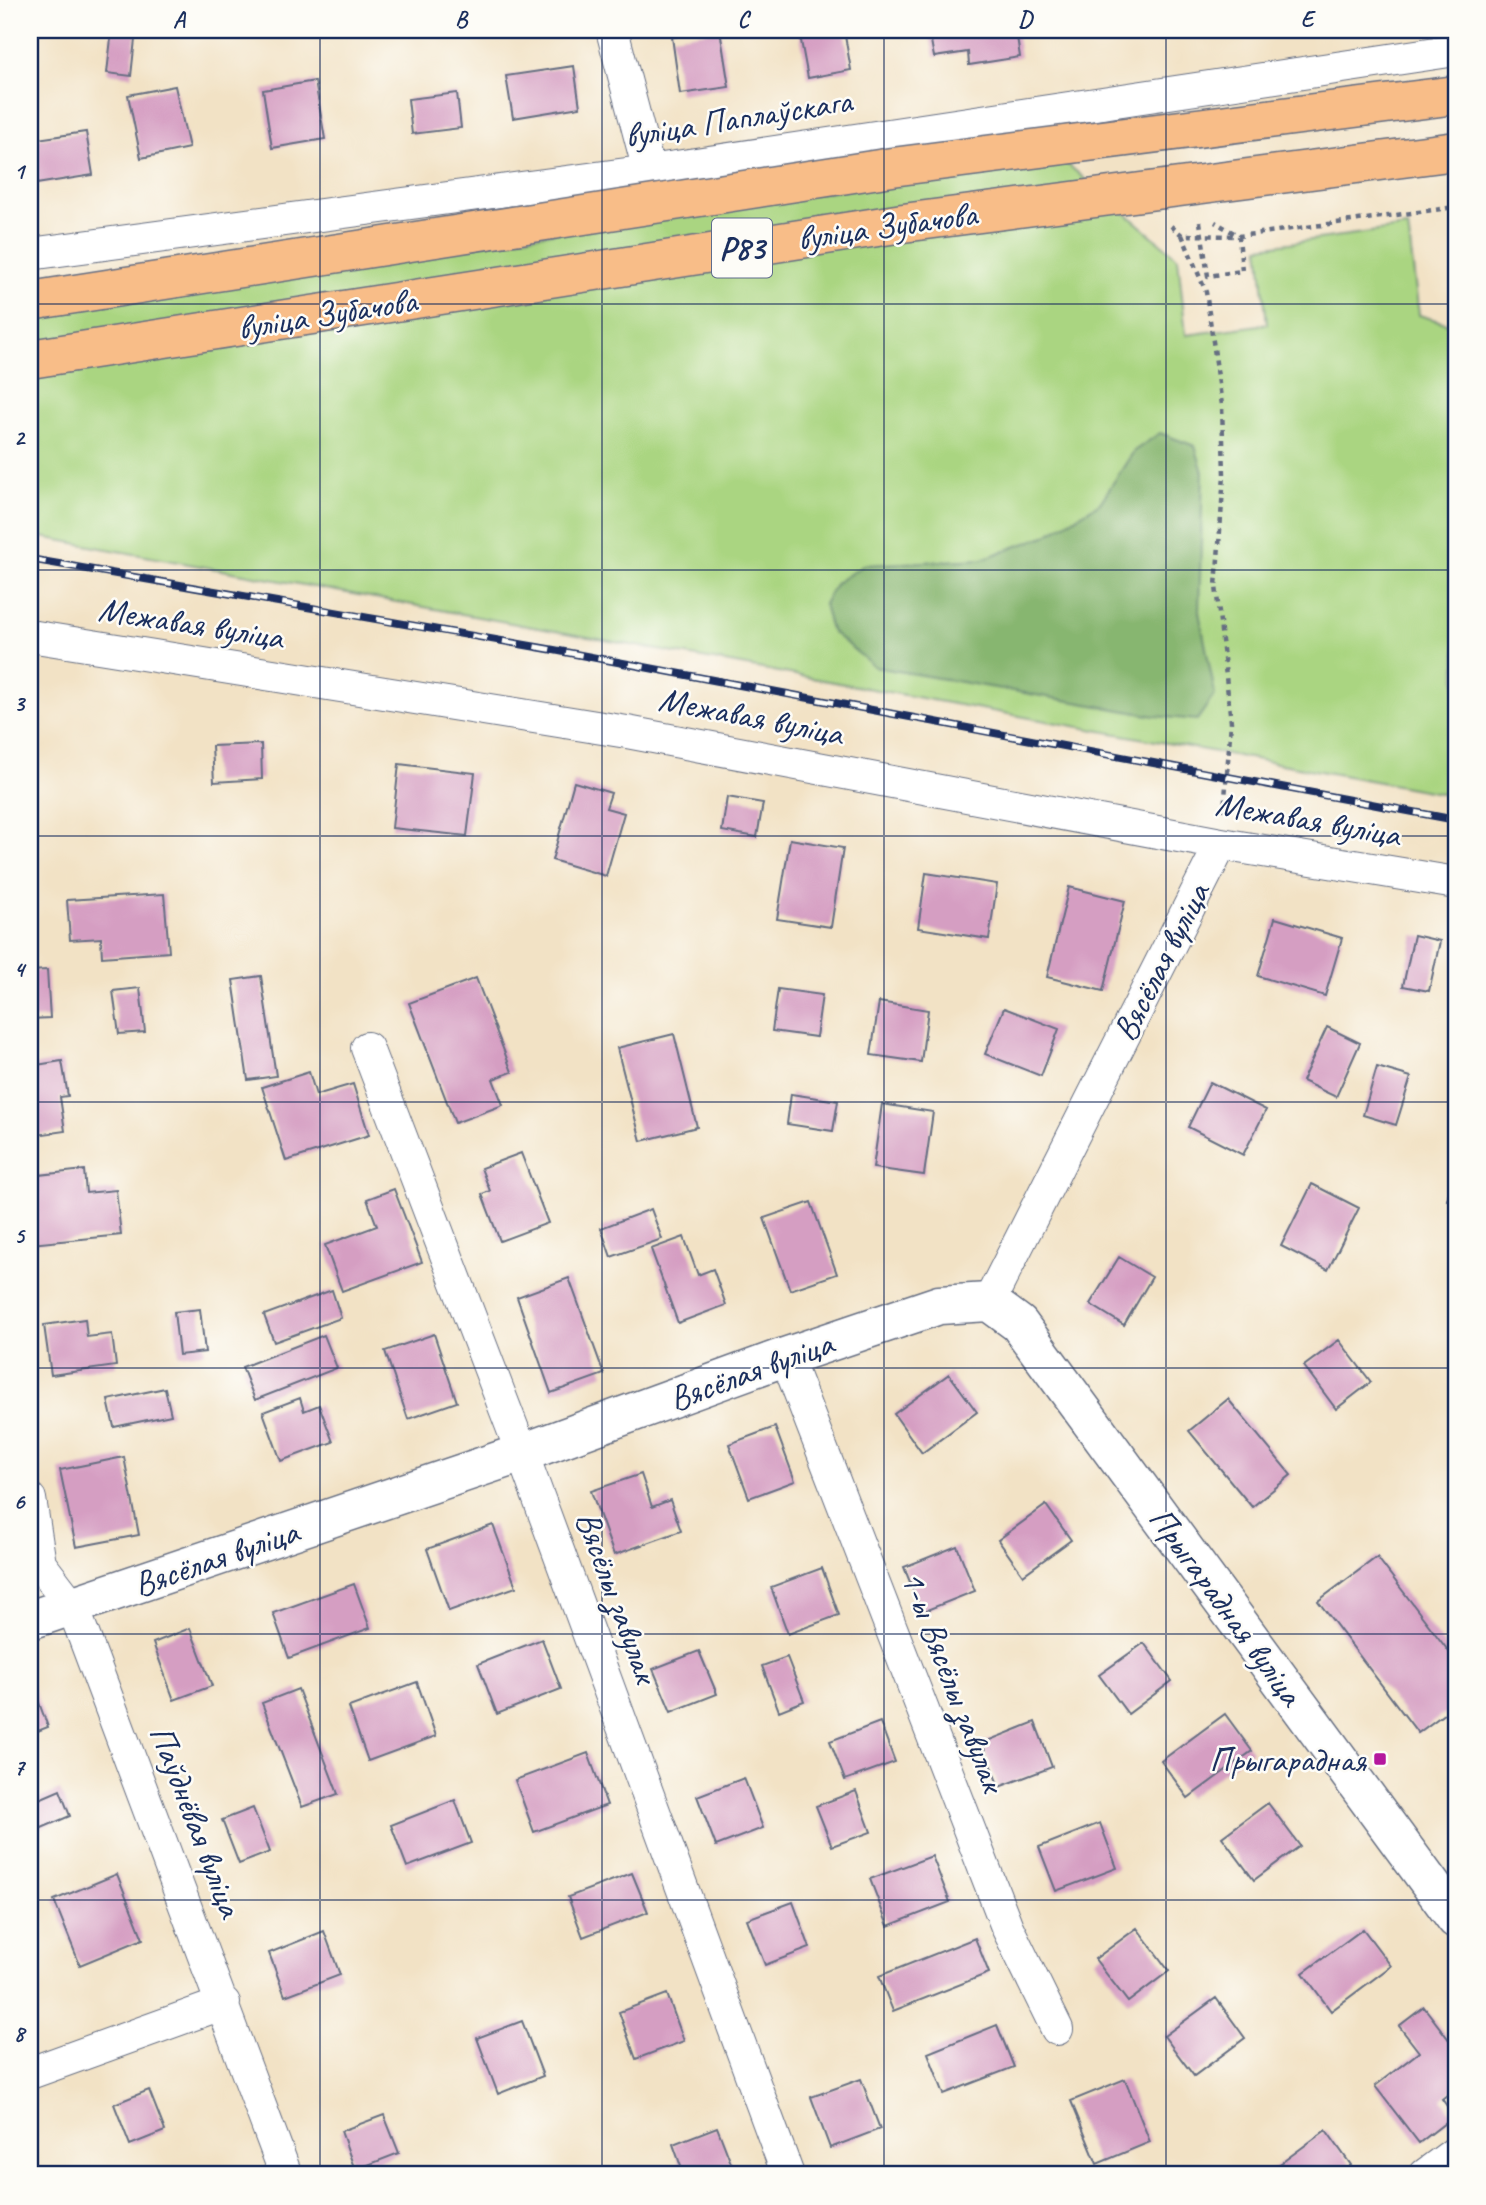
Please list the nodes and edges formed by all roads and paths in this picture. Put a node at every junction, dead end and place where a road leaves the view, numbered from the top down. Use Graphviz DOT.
graph roads {
  1 [pos="612,30"];
  2 [pos="1456,50"];
  3 [pos="1456,95"];
  4 [pos="1456,151"];
  5 [pos="649,171"];
  6 [pos="1199,214"];
  7 [pos="1182,235"];
  8 [pos="1238,236"];
  9 [pos="30,254"];
  10 [pos="30,301"];
  11 [pos="30,359"];
  12 [pos="30,636"];
  13 [pos="1221,844"];
  14 [pos="1456,883"];
  15 [pos="367,1048"];
  16 [pos="989,1302"];
  17 [pos="786,1357"];
  18 [pos="522,1453"];
  19 [pos="30,1499"];
  20 [pos="73,1607"];
  21 [pos="30,1620"];
  22 [pos="1456,1919"];
  23 [pos="224,2003"];
  24 [pos="1058,2029"];
  25 [pos="30,2073"];
  26 [pos="1456,2152"];
  27 [pos="286,2175"];
  28 [pos="788,2175"];
  29 [pos="1425,2175"];
  1 -- 5 [label="street"];
  2 -- 5 [label="street, вуліца Паплаўскага"];
  3 -- 10 [label="highway, вуліца Зубачова / Р83, bridge"];
  4 -- 11 [label="highway, вуліца Зубачова / Р83, bridge"];
  5 -- 9 [label="street, вуліца Паплаўскага"];
  6 -- 8 [label="path"];
  7 -- 13 [label="path"];
  12 -- 13 [label="street, Межавая вуліца"];
  13 -- 14 [label="street, Межавая вуліца"];
  13 -- 16 [label="street, Вясёлая вуліца"];
  15 -- 18 [label="street, Вясёлы завулак"];
  16 -- 17 [label="street, Вясёлая вуліца"];
  16 -- 22 [label="street, Прыгарадная вуліца"];
  17 -- 18 [label="street, Вясёлая вуліца"];
  17 -- 24 [label="street, 1-ы Вясёлы завулак"];
  18 -- 20 [label="street, Вясёлая вуліца"];
  18 -- 28 [label="street, Вясёлы завулак"];
  19 -- 20 [label="street, Паўднёвая вуліца"];
  20 -- 21 [label="street, Вясёлая вуліца"];
  20 -- 23 [label="street, Паўднёвая вуліца"];
  23 -- 25 [label="street"];
  23 -- 27 [label="street, Паўднёвая вуліца"];
  26 -- 29 [label="street"];
}
